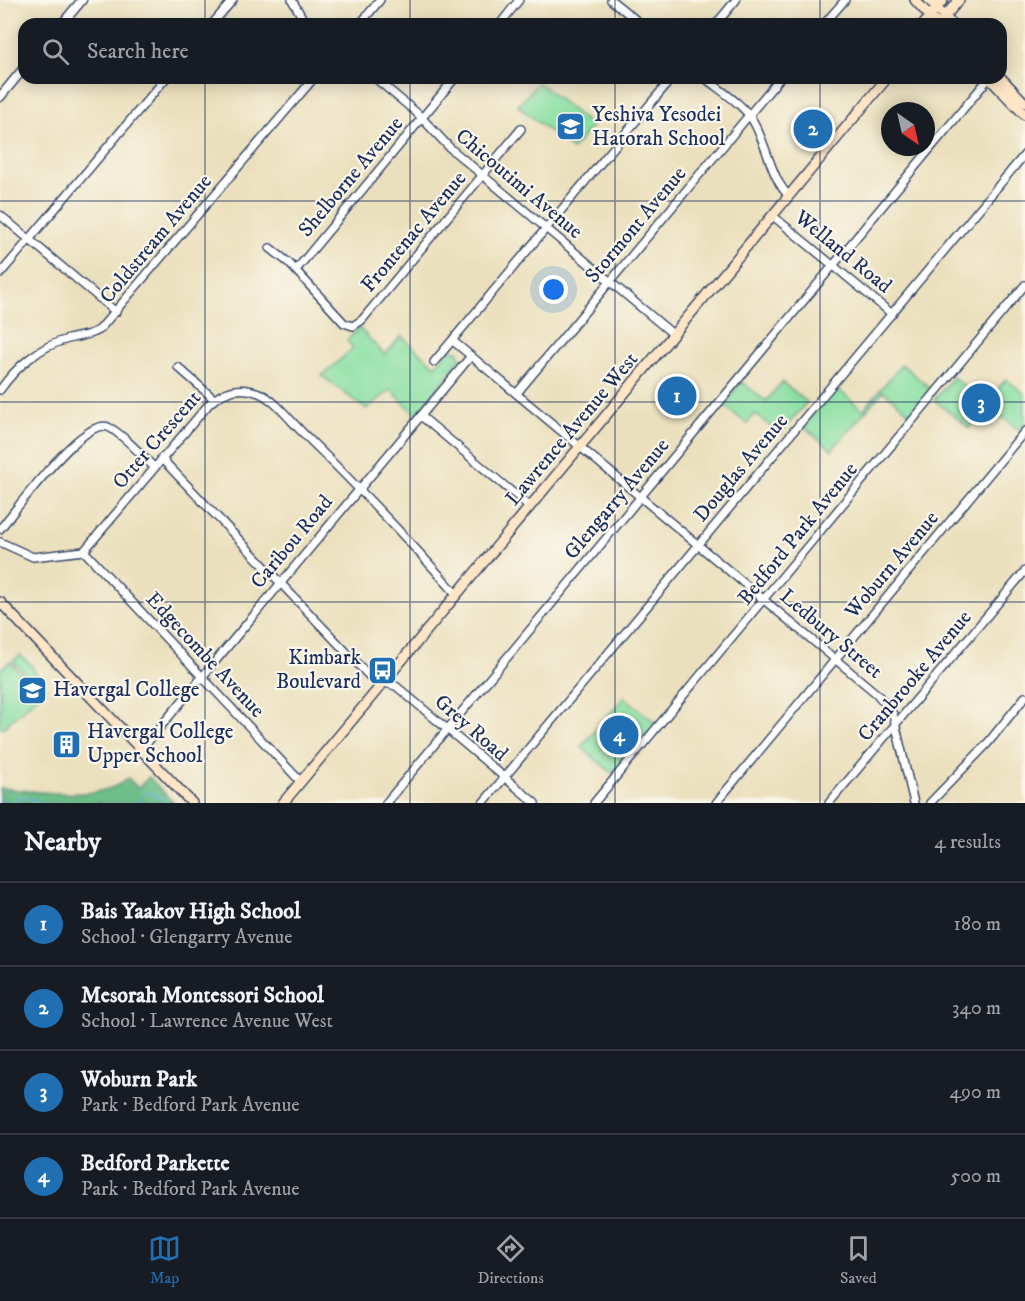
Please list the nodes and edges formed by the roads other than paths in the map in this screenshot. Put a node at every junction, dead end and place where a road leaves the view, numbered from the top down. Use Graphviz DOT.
graph roads {
  1 [pos="82,0"];
  2 [pos="233,0"];
  3 [pos="292,0"];
  4 [pos="380,0"];
  5 [pos="519,0"];
  6 [pos="611,0"];
  7 [pos="628,0"];
  8 [pos="736,0"];
  9 [pos="845,0"];
  10 [pos="915,0"];
  11 [pos="928,0"];
  12 [pos="958,0"];
  13 [pos="940,4"];
  14 [pos="622,8"];
  15 [pos="67,18"];
  16 [pos="217,18"];
  17 [pos="302,18"];
  18 [pos="365,18"];
  19 [pos="505,18"];
  20 [pos="634,18"];
  21 [pos="721,18"];
  22 [pos="829,18"];
  23 [pos="925,18"];
  24 [pos="928,18"];
  25 [pos="946,18"];
  26 [pos="18,75"];
  27 [pos="161,84"];
  28 [pos="309,84"];
  29 [pos="382,84"];
  30 [pos="450,84"];
  31 [pos="667,84"];
  32 [pos="712,84"];
  33 [pos="775,84"];
  34 [pos="882,84"];
  35 [pos="984,84"];
  36 [pos="995,84"];
  37 [pos="1007,84"];
  38 [pos="0,97"];
  39 [pos="1025,103"];
  40 [pos="749,115"];
  41 [pos="1025,115"];
  42 [pos="422,119"];
  43 [pos="521,129"];
  44 [pos="1025,154"];
  45 [pos="482,175"];
  46 [pos="789,196"];
  47 [pos="0,215"];
  48 [pos="773,216"];
  49 [pos="546,229"];
  50 [pos="29,240"];
  51 [pos="270,248"];
  52 [pos="832,265"];
  53 [pos="296,270"];
  54 [pos="0,274"];
  55 [pos="611,281"];
  56 [pos="1025,285"];
  57 [pos="116,312"];
  58 [pos="892,314"];
  59 [pos="674,335"];
  60 [pos="453,341"];
  61 [pos="471,356"];
  62 [pos="434,362"];
  63 [pos="178,367"];
  64 [pos="0,390"];
  65 [pos="517,393"];
  66 [pos="214,399"];
  67 [pos="421,417"];
  68 [pos="1025,431"];
  69 [pos="580,447"];
  70 [pos="161,458"];
  71 [pos="154,466"];
  72 [pos="358,488"];
  73 [pos="640,497"];
  74 [pos="530,507"];
  75 [pos="0,529"];
  76 [pos="0,542"];
  77 [pos="698,546"];
  78 [pos="84,551"];
  79 [pos="1025,571"];
  80 [pos="1018,579"];
  81 [pos="279,583"];
  82 [pos="1025,585"];
  83 [pos="457,595"];
  84 [pos="765,600"];
  85 [pos="0,602"];
  86 [pos="836,659"];
  87 [pos="203,678"];
  88 [pos="384,683"];
  89 [pos="1025,698"];
  90 [pos="896,724"];
  91 [pos="447,729"];
  92 [pos="141,750"];
  93 [pos="504,778"];
  94 [pos="301,782"];
  95 [pos="192,803"];
  96 [pos="283,803"];
  97 [pos="386,803"];
  98 [pos="483,803"];
  99 [pos="535,803"];
  100 [pos="594,803"];
  101 [pos="716,803"];
  102 [pos="829,803"];
  103 [pos="914,803"];
  104 [pos="930,803"];
  1 -- 15 [label="street"];
  2 -- 16 [label="street"];
  3 -- 17 [label="street"];
  4 -- 18 [label="street"];
  5 -- 19 [label="street"];
  6 -- 14 [label="street"];
  7 -- 14 [label="street"];
  8 -- 21 [label="street"];
  9 -- 22 [label="street"];
  10 -- 23 [label="main road"];
  11 -- 13 [label="main road"];
  12 -- 25 [label="main road"];
  13 -- 24 [label="main road"];
  14 -- 20 [label="street"];
  26 -- 38 [label="street"];
  27 -- 50 [label="street"];
  28 -- 57 [label="street, Coldstream Avenue"];
  29 -- 42 [label="street, Chicoutimi Avenue"];
  30 -- 42 [label="street, Shelborne Avenue"];
  31 -- 49 [label="street"];
  32 -- 40 [label="street"];
  33 -- 40 [label="street, Stormont Avenue"];
  34 -- 46 [label="main road, Lawrence Avenue West"];
  35 -- 52 [label="street, Glengarry Avenue"];
  36 -- 41 [label="main road"];
  37 -- 39 [label="main road"];
  40 -- 46 [label="street"];
  40 -- 55 [label="street, Stormont Avenue"];
  42 -- 45 [label="street, Chicoutimi Avenue"];
  42 -- 53 [label="street, Shelborne Avenue"];
  43 -- 45 [label="street, Frontenac Avenue"];
  44 -- 58 [label="street, Douglas Avenue"];
  45 -- 49 [label="street, Chicoutimi Avenue"];
  45 -- 53 [label="street, Frontenac Avenue"];
  46 -- 48 [label="main road, Lawrence Avenue West"];
  47 -- 50 [label="street"];
  48 -- 52 [label="street, Welland Road"];
  48 -- 59 [label="main road, Lawrence Avenue West"];
  49 -- 55 [label="street, Chicoutimi Avenue"];
  49 -- 60 [label="street"];
  50 -- 54 [label="street"];
  50 -- 57 [label="street"];
  51 -- 53 [label="street"];
  52 -- 58 [label="street, Welland Road"];
  52 -- 73 [label="street, Glengarry Avenue"];
  55 -- 59 [label="street, Chicoutimi Avenue"];
  55 -- 65 [label="street, Stormont Avenue"];
  56 -- 84 [label="street, Bedford Park Avenue"];
  57 -- 64 [label="street, Coldstream Avenue"];
  58 -- 77 [label="street, Douglas Avenue"];
  59 -- 69 [label="main road, Lawrence Avenue West"];
  60 -- 61 [label="street, Ledbury Street"];
  60 -- 62 [label="street"];
  61 -- 65 [label="street, Ledbury Street"];
  61 -- 67 [label="street, Caribou Road"];
  63 -- 66 [label="street"];
  65 -- 69 [label="street, Ledbury Street"];
  66 -- 70 [label="street, Otter Crescent"];
  66 -- 72 [label="street, Otter Crescent"];
  67 -- 72 [label="street, Caribou Road"];
  67 -- 74 [label="street"];
  68 -- 86 [label="street, Woburn Avenue"];
  69 -- 73 [label="street, Ledbury Street"];
  69 -- 74 [label="main road, Lawrence Avenue West"];
  70 -- 71 [label="street, Otter Crescent"];
  70 -- 81 [label="street"];
  71 -- 75 [label="street"];
  71 -- 78 [label="street, Otter Crescent"];
  72 -- 81 [label="street, Caribou Road"];
  72 -- 83 [label="street, Otter Crescent"];
  73 -- 77 [label="street, Ledbury Street"];
  73 -- 91 [label="street, Glengarry Avenue"];
  74 -- 83 [label="main road, Lawrence Avenue West"];
  76 -- 78 [label="street"];
  77 -- 84 [label="street, Ledbury Street"];
  77 -- 93 [label="street, Douglas Avenue"];
  78 -- 87 [label="street, Edgecombe Avenue"];
  79 -- 80 [label="street, Cranbrooke Avenue"];
  80 -- 82 [label="street"];
  80 -- 90 [label="street, Cranbrooke Avenue"];
  81 -- 87 [label="street, Caribou Road"];
  81 -- 88 [label="street"];
  83 -- 88 [label="main road, Lawrence Avenue West"];
  84 -- 86 [label="street, Ledbury Street"];
  84 -- 100 [label="street, Bedford Park Avenue"];
  85 -- 92 [label="main road"];
  86 -- 90 [label="street, Ledbury Street"];
  86 -- 101 [label="street, Woburn Avenue"];
  87 -- 92 [label="street, Caribou Road"];
  87 -- 94 [label="street, Edgecombe Avenue"];
  88 -- 91 [label="street, Grey Road"];
  88 -- 94 [label="main road, Lawrence Avenue West"];
  89 -- 104 [label="street"];
  90 -- 102 [label="street, Cranbrooke Avenue"];
  90 -- 103 [label="street, Ledbury Street"];
  91 -- 93 [label="street, Grey Road"];
  91 -- 97 [label="street, Glengarry Avenue"];
  92 -- 95 [label="main road"];
  93 -- 98 [label="street, Douglas Avenue"];
  93 -- 99 [label="street, Grey Road"];
  94 -- 96 [label="main road, Lawrence Avenue West"];
}
